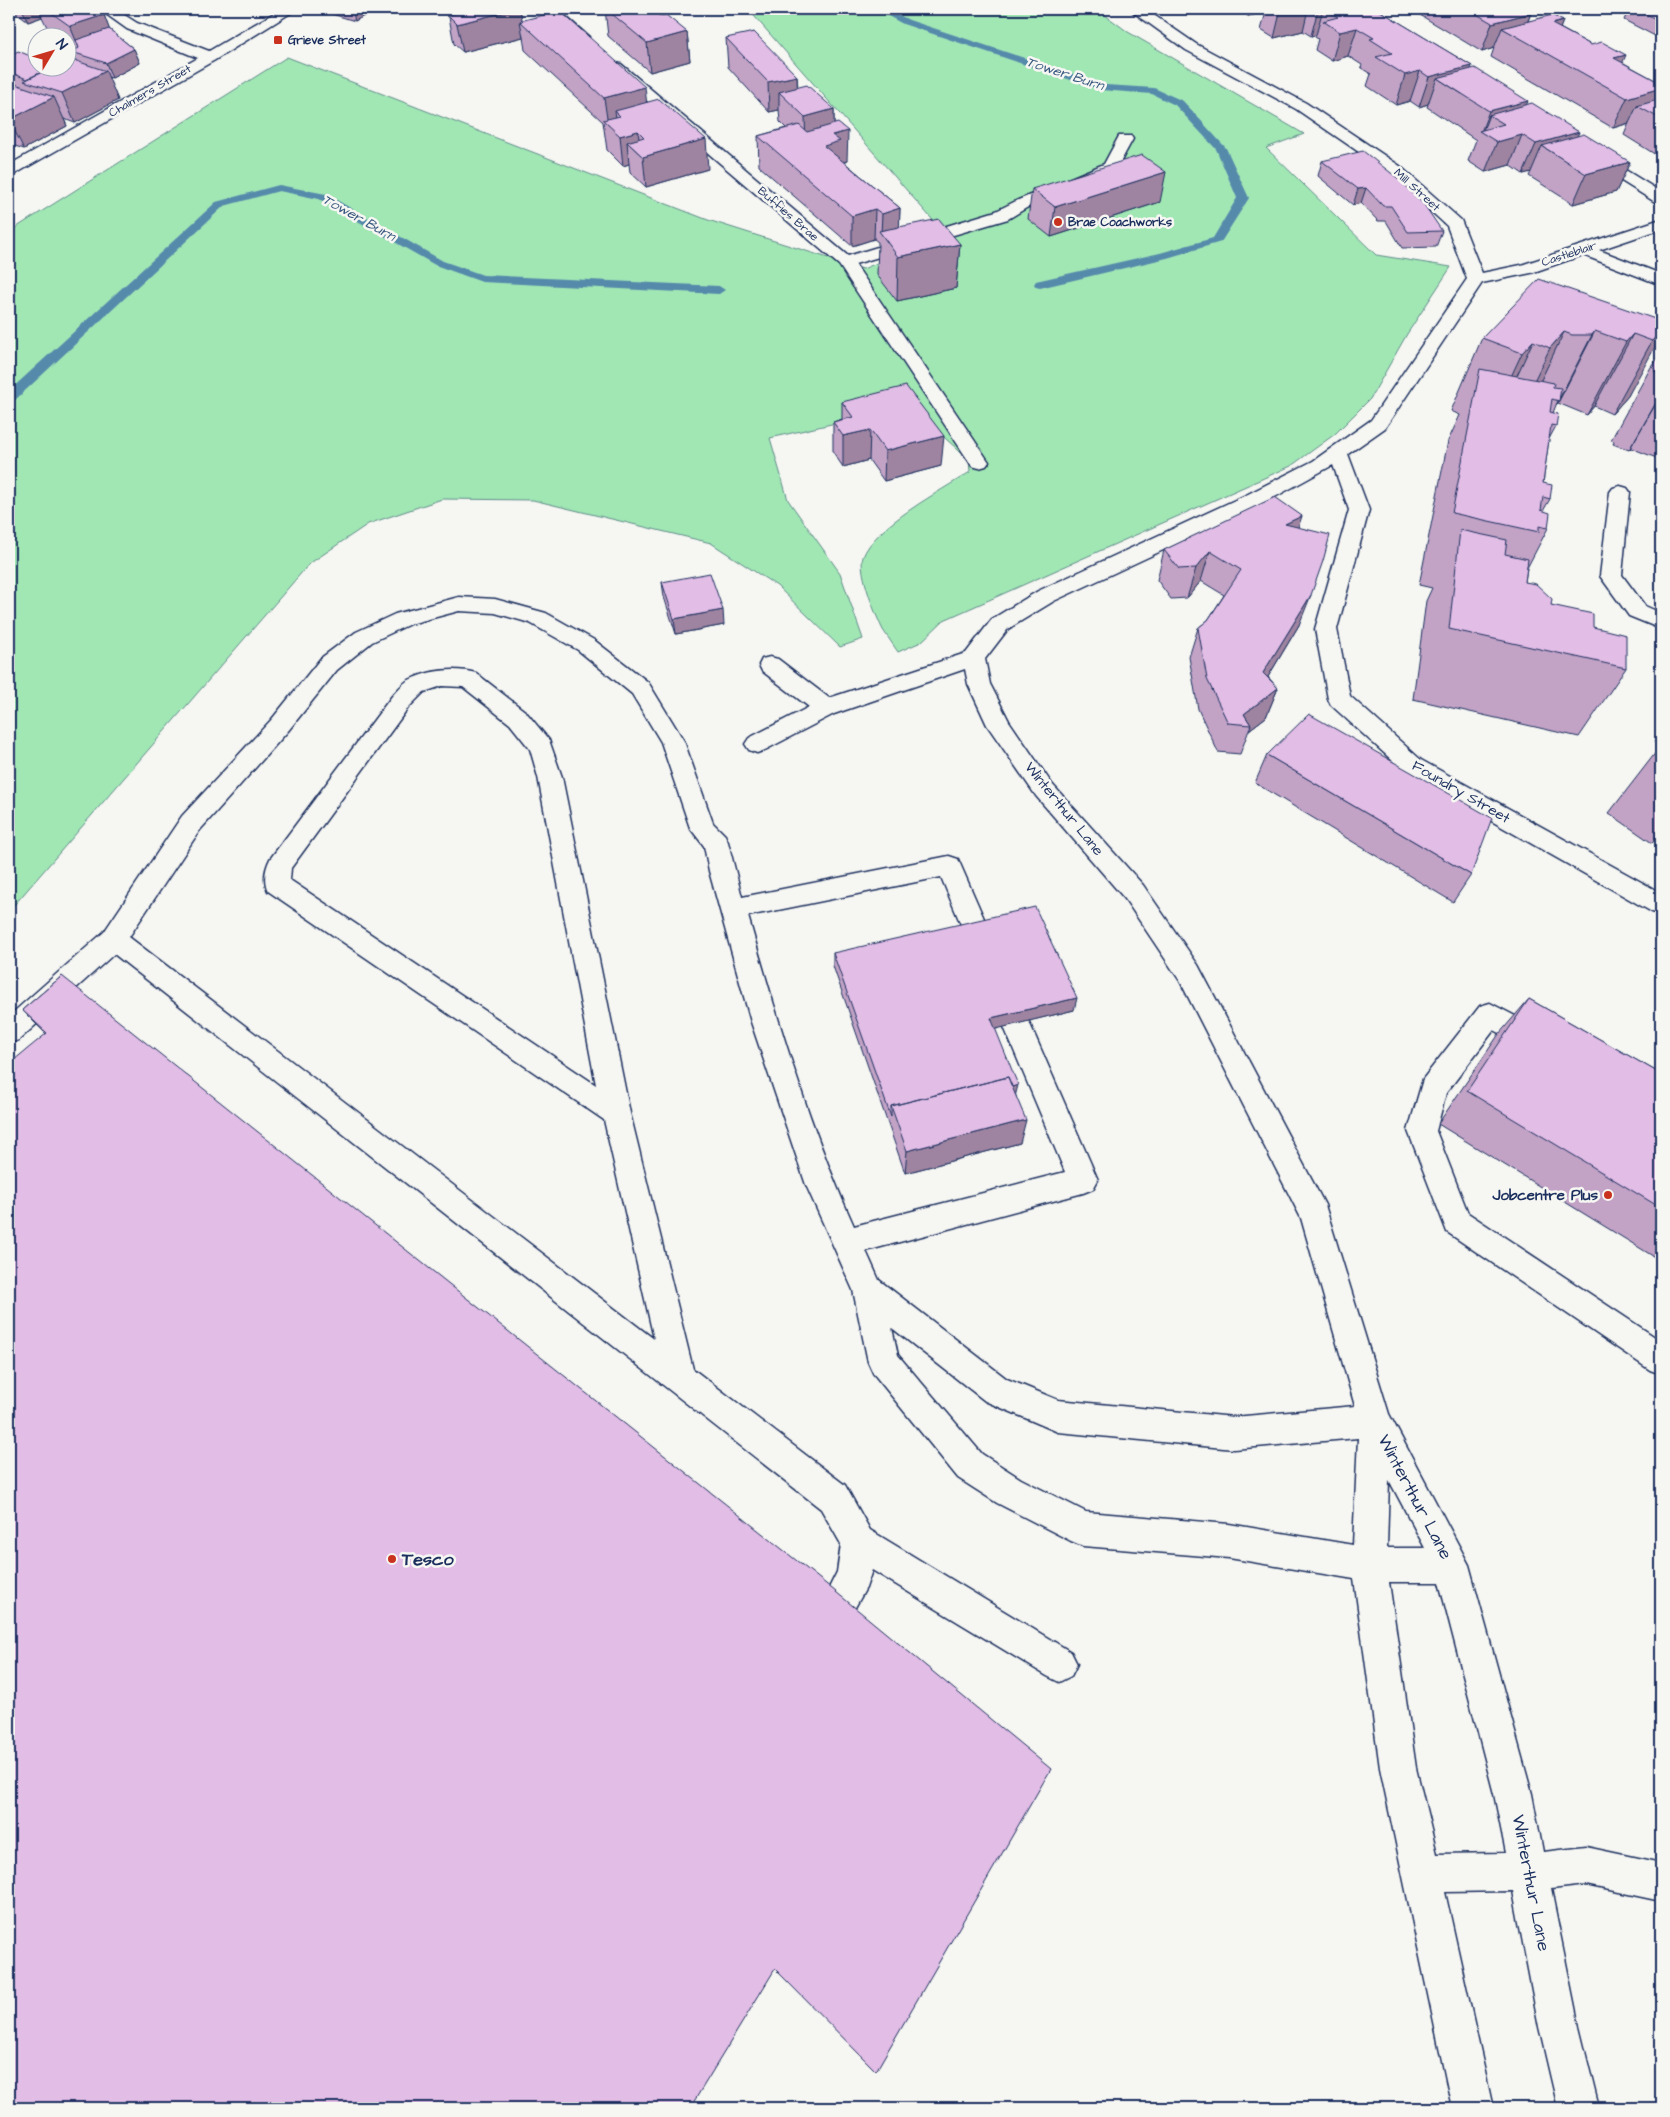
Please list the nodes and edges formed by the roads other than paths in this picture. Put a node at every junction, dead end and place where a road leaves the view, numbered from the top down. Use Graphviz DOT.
graph roads {
  1 [pos="106,9"];
  2 [pos="290,9"];
  3 [pos="549,9"];
  4 [pos="1136,9"];
  5 [pos="592,46"];
  6 [pos="210,57"];
  7 [pos="607,59"];
  8 [pos="1125,139"];
  9 [pos="1578,148"];
  10 [pos="9,171"];
  11 [pos="1661,199"];
  12 [pos="1661,224"];
  13 [pos="1584,250"];
  14 [pos="846,262"];
  15 [pos="1476,279"];
  16 [pos="1661,280"];
  17 [pos="1338,454"];
  18 [pos="979,462"];
  19 [pos="1620,492"];
  20 [pos="1661,622"];
  21 [pos="974,658"];
  22 [pos="770,665"];
  23 [pos="826,708"];
  24 [pos="757,744"];
  25 [pos="1661,905"];
  26 [pos="733,908"];
  27 [pos="113,939"];
  28 [pos="9,1032"];
  29 [pos="1567,1057"];
  30 [pos="616,1114"];
  31 [pos="846,1242"];
  32 [pos="868,1290"];
  33 [pos="1661,1359"];
  34 [pos="679,1378"];
  35 [pos="1375,1420"];
  36 [pos="858,1542"];
  37 [pos="1452,1565"];
  38 [pos="1369,1566"];
  39 [pos="836,1608"];
  40 [pos="1060,1664"];
  41 [pos="1529,1872"];
  42 [pos="1422,1873"];
  43 [pos="1661,1882"];
  44 [pos="1472,2108"];
  45 [pos="1580,2108"];
  1 -- 6 [label="street"];
  2 -- 6 [label="street, Chalmers Street"];
  3 -- 5 [label="street"];
  4 -- 15 [label="street, Mill Street"];
  6 -- 10 [label="street, Chalmers Street"];
  7 -- 14 [label="street, Buffies Brae"];
  8 -- 14 [label="street"];
  9 -- 11 [label="street"];
  12 -- 13 [label="street, Castleblair"];
  13 -- 15 [label="street, Castleblair"];
  13 -- 16 [label="street"];
  14 -- 18 [label="street, Buffies Brae"];
  15 -- 17 [label="street"];
  17 -- 21 [label="street"];
  17 -- 25 [label="street, Foundry Street"];
  19 -- 20 [label="street"];
  21 -- 23 [label="street"];
  21 -- 35 [label="street, Winterthur Lane"];
  22 -- 23 [label="street"];
  23 -- 24 [label="street"];
  26 -- 27 [label="street"];
  26 -- 31 [label="street"];
  26 -- 31 [label="street"];
  27 -- 28 [label="street"];
  27 -- 34 [label="street"];
  29 -- 33 [label="street"];
  30 -- 30 [label="street"];
  30 -- 34 [label="street"];
  31 -- 32 [label="street"];
  32 -- 35 [label="street"];
  32 -- 38 [label="street"];
  34 -- 36 [label="street"];
  35 -- 37 [label="street, Winterthur Lane"];
  35 -- 38 [label="street, Winterthur Lane"];
  36 -- 39 [label="street"];
  36 -- 40 [label="street"];
  37 -- 38 [label="street"];
  37 -- 41 [label="street, Winterthur Lane"];
  38 -- 42 [label="street, Winterthur Lane"];
  41 -- 42 [label="street"];
  41 -- 43 [label="street"];
  41 -- 45 [label="street, Winterthur Lane"];
  42 -- 44 [label="street, Winterthur Lane"];
}
